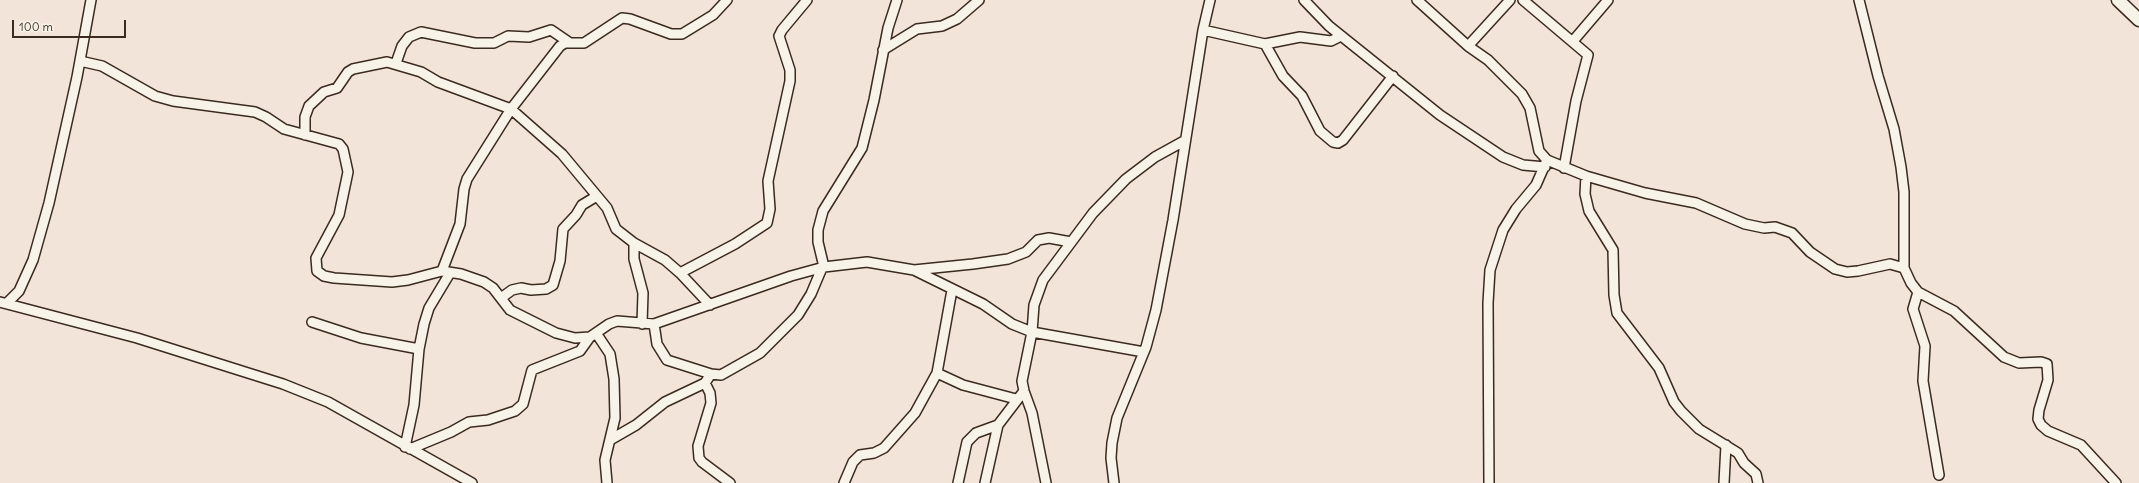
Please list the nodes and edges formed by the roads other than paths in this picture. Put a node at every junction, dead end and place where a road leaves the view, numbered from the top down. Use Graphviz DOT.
graph roads {
  1 [pos="91,0"];
  2 [pos="727,0"];
  3 [pos="807,0"];
  4 [pos="897,0"];
  5 [pos="979,0"];
  6 [pos="1210,0"];
  7 [pos="1304,0"];
  8 [pos="1510,0"];
  9 [pos="1523,0"];
  10 [pos="1608,0"];
  11 [pos="1859,0"];
  12 [pos="2118,0"];
  13 [pos="1420,1"];
  14 [pos="2139,20"];
  15 [pos="1203,30"];
  16 [pos="1341,36"];
  17 [pos="1573,41"];
  18 [pos="570,43"];
  19 [pos="1264,44"];
  20 [pos="1468,46"];
  21 [pos="883,50"];
  22 [pos="80,61"];
  23 [pos="396,63"];
  24 [pos="1393,76"];
  25 [pos="511,109"];
  26 [pos="305,136"];
  27 [pos="1184,141"];
  28 [pos="1546,164"];
  29 [pos="1564,168"];
  30 [pos="1586,176"];
  31 [pos="597,196"];
  32 [pos="1071,242"];
  33 [pos="634,243"];
  34 [pos="823,268"];
  35 [pos="1904,268"];
  36 [pos="914,270"];
  37 [pos="446,272"];
  38 [pos="680,273"];
  39 [pos="952,290"];
  40 [pos="1918,292"];
  41 [pos="501,298"];
  42 [pos="3,302"];
  43 [pos="710,305"];
  44 [pos="312,322"];
  45 [pos="642,324"];
  46 [pos="654,324"];
  47 [pos="1032,332"];
  48 [pos="593,335"];
  49 [pos="419,349"];
  50 [pos="1144,352"];
  51 [pos="937,373"];
  52 [pos="711,374"];
  53 [pos="705,383"];
  54 [pos="1024,391"];
  55 [pos="1016,399"];
  56 [pos="998,424"];
  57 [pos="610,440"];
  58 [pos="1726,445"];
  59 [pos="407,448"];
  60 [pos="1939,475"];
  61 [pos="472,483"];
  62 [pos="607,483"];
  63 [pos="730,483"];
  64 [pos="844,483"];
  65 [pos="958,483"];
  66 [pos="985,483"];
  67 [pos="1046,483"];
  68 [pos="1114,483"];
  69 [pos="1489,483"];
  70 [pos="1724,483"];
  71 [pos="1758,483"];
  72 [pos="2116,483"];
  1 -- 22 [label="street"];
  2 -- 18 [label="street"];
  3 -- 38 [label="street"];
  4 -- 21 [label="street"];
  5 -- 21 [label="street"];
  6 -- 15 [label="street"];
  7 -- 16 [label="street"];
  8 -- 20 [label="street"];
  9 -- 17 [label="street"];
  10 -- 17 [label="street"];
  11 -- 35 [label="street"];
  12 -- 14 [label="main road"];
  13 -- 20 [label="street"];
  15 -- 19 [label="street"];
  15 -- 27 [label="street"];
  16 -- 19 [label="street"];
  16 -- 24 [label="street"];
  17 -- 29 [label="street"];
  18 -- 23 [label="street"];
  18 -- 25 [label="street"];
  19 -- 24 [label="street"];
  20 -- 28 [label="street"];
  21 -- 34 [label="street"];
  22 -- 26 [label="street"];
  22 -- 42 [label="street"];
  23 -- 25 [label="street"];
  23 -- 26 [label="street"];
  24 -- 28 [label="street"];
  25 -- 31 [label="street"];
  25 -- 37 [label="street"];
  26 -- 37 [label="street"];
  27 -- 32 [label="street"];
  27 -- 50 [label="street"];
  28 -- 29 [label="street"];
  28 -- 69 [label="street"];
  29 -- 30 [label="street"];
  30 -- 35 [label="street"];
  30 -- 58 [label="street"];
  31 -- 33 [label="street"];
  31 -- 41 [label="street"];
  32 -- 36 [label="street"];
  32 -- 47 [label="street"];
  33 -- 38 [label="street"];
  33 -- 45 [label="street"];
  34 -- 36 [label="street"];
  34 -- 43 [label="street"];
  34 -- 52 [label="street"];
  35 -- 40 [label="street"];
  36 -- 39 [label="street"];
  37 -- 41 [label="street"];
  37 -- 49 [label="street"];
  38 -- 43 [label="street"];
  39 -- 47 [label="street"];
  39 -- 51 [label="street"];
  40 -- 60 [label="street"];
  40 -- 72 [label="street"];
  41 -- 48 [label="street"];
  42 -- 59 [label="street"];
  43 -- 46 [label="street"];
  44 -- 49 [label="street"];
  45 -- 46 [label="street"];
  45 -- 48 [label="street"];
  46 -- 52 [label="street"];
  47 -- 50 [label="street"];
  47 -- 54 [label="street"];
  48 -- 57 [label="street"];
  48 -- 59 [label="street"];
  49 -- 59 [label="street"];
  50 -- 68 [label="street"];
  51 -- 55 [label="street"];
  51 -- 64 [label="street"];
  52 -- 53 [label="street"];
  53 -- 57 [label="street"];
  53 -- 63 [label="street"];
  54 -- 55 [label="street"];
  54 -- 67 [label="street"];
  55 -- 56 [label="street"];
  56 -- 65 [label="street"];
  56 -- 66 [label="street"];
  57 -- 62 [label="street"];
  58 -- 70 [label="street"];
  58 -- 71 [label="street"];
  59 -- 61 [label="street"];
}
